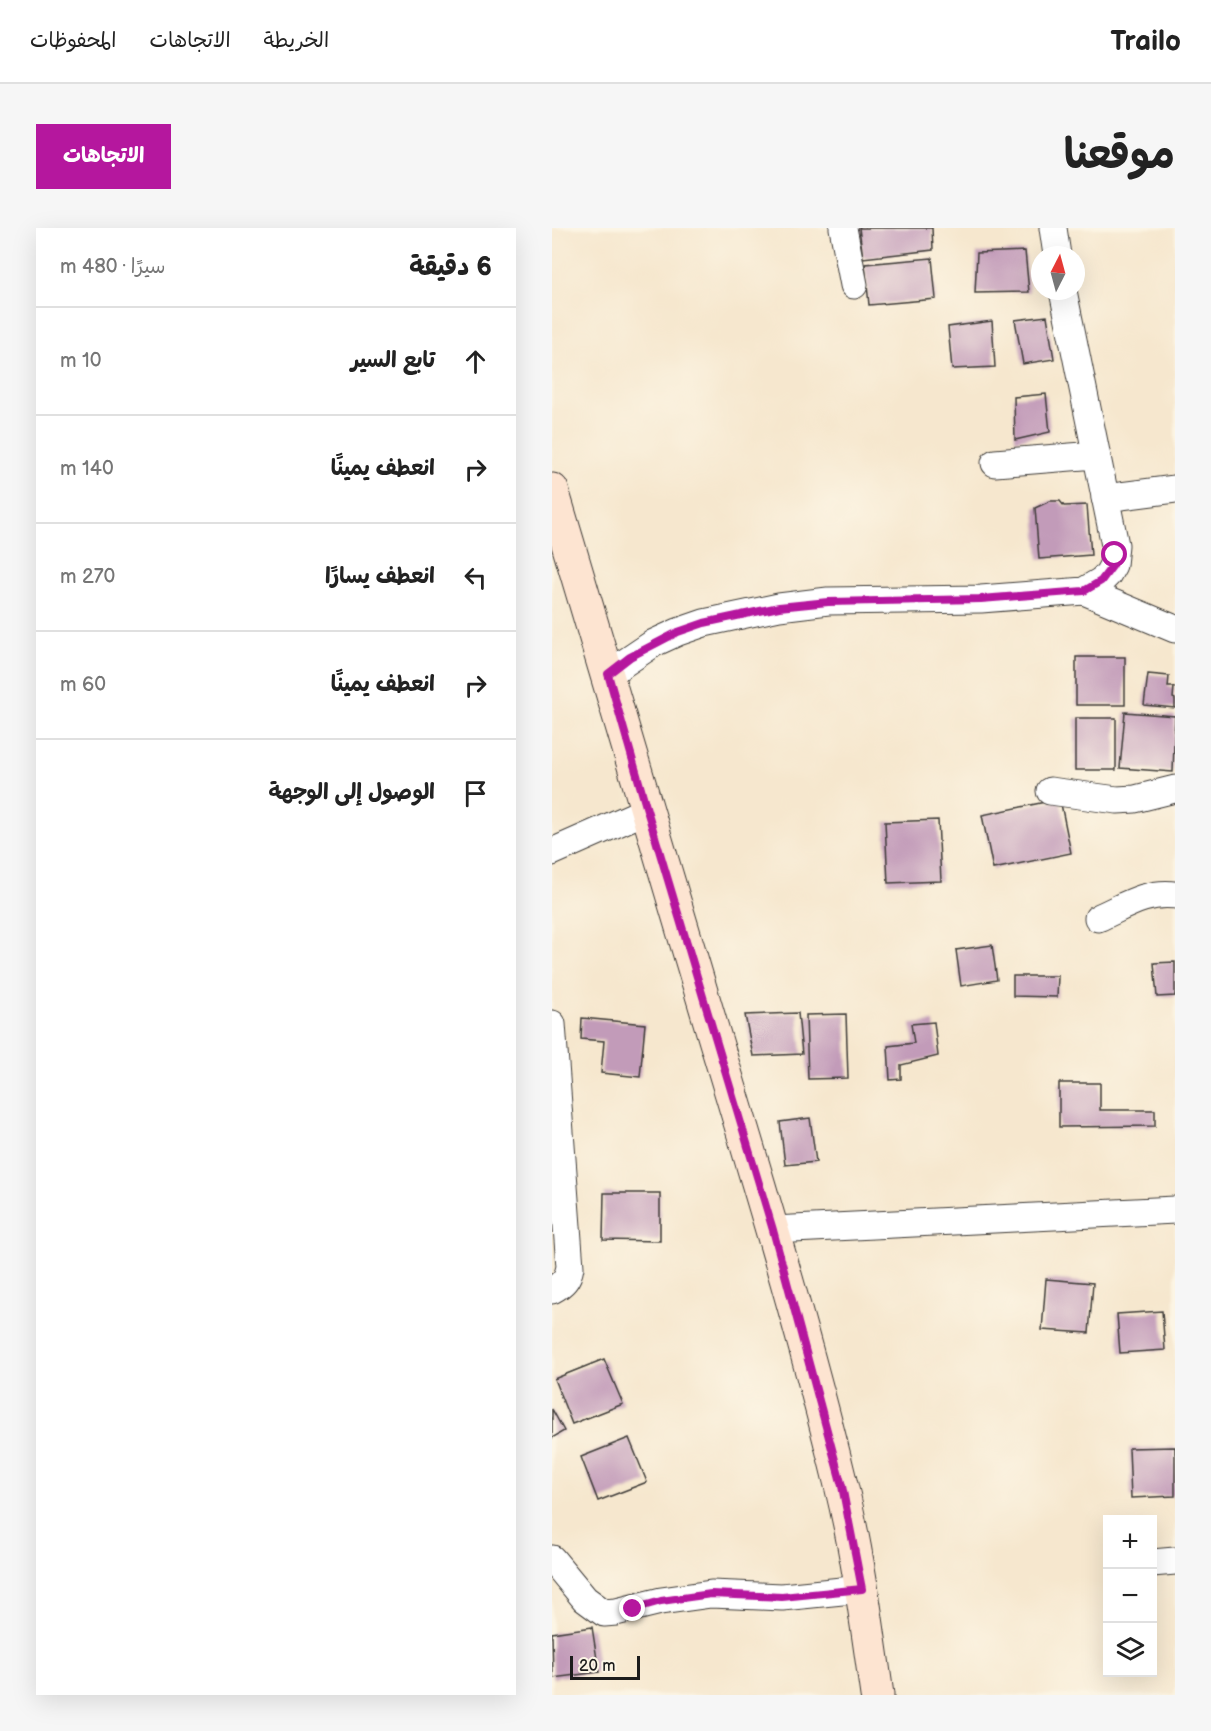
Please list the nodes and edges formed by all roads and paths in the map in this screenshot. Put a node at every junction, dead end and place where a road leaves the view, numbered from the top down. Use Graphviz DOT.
graph roads {
  1 [pos="843,228"];
  2 [pos="1053,228"];
  3 [pos="1056,246"];
  4 [pos="854,285"];
  5 [pos="1065,300"];
  6 [pos="1096,454"];
  7 [pos="995,463"];
  8 [pos="1175,489"];
  9 [pos="552,490"];
  10 [pos="1105,498"];
  11 [pos="1084,591"];
  12 [pos="1175,629"];
  13 [pos="608,674"];
  14 [pos="1175,789"];
  15 [pos="1050,791"];
  16 [pos="647,810"];
  17 [pos="552,852"];
  18 [pos="1175,895"];
  19 [pos="1098,918"];
  20 [pos="552,1024"];
  21 [pos="1175,1210"];
  22 [pos="773,1230"];
  23 [pos="552,1290"];
  24 [pos="552,1559"];
  25 [pos="1175,1561"];
  26 [pos="1157,1563"];
  27 [pos="862,1589"];
  28 [pos="877,1695"];
  1 -- 4 [label="street"];
  2 -- 3 [label="street"];
  5 -- 6 [label="street"];
  6 -- 7 [label="street"];
  6 -- 10 [label="street"];
  8 -- 10 [label="street"];
  9 -- 13 [label="main road"];
  10 -- 11 [label="street"];
  11 -- 12 [label="street"];
  11 -- 13 [label="street"];
  13 -- 16 [label="main road"];
  14 -- 15 [label="street"];
  16 -- 17 [label="street"];
  16 -- 22 [label="main road"];
  18 -- 19 [label="street"];
  20 -- 23 [label="street"];
  21 -- 22 [label="street"];
  22 -- 27 [label="main road"];
  24 -- 27 [label="street"];
  25 -- 26 [label="street"];
  27 -- 28 [label="main road"];
}
